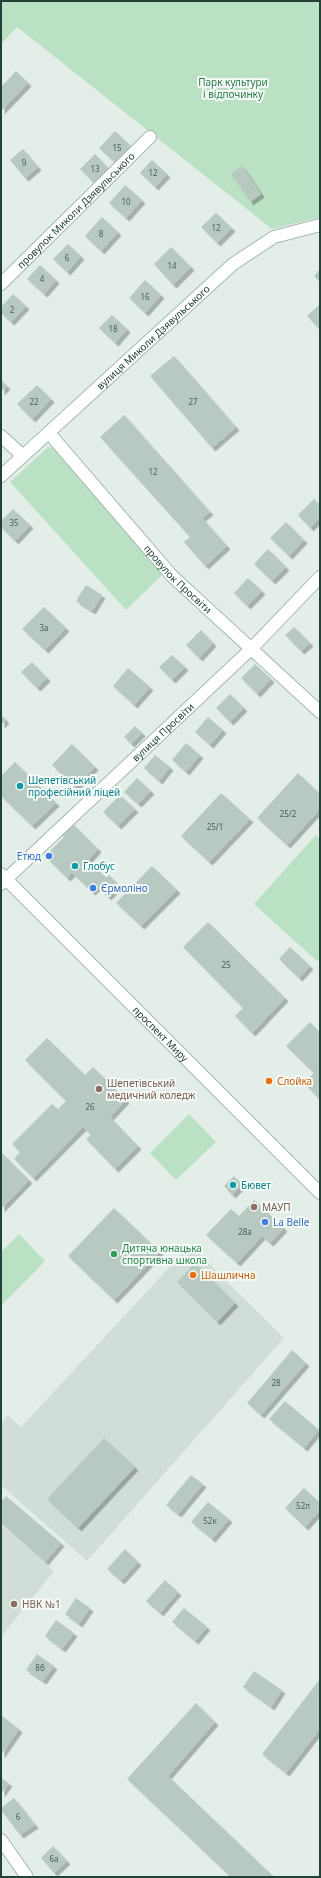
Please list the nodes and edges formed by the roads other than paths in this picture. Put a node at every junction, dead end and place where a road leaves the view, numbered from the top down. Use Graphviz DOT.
graph roads {
  1 [pos="150,137"];
  2 [pos="320,225"];
  3 [pos="1,284"];
  4 [pos="49,433"];
  5 [pos="1,436"];
  6 [pos="23,456"];
  7 [pos="1,476"];
  8 [pos="320,577"];
  9 [pos="251,649"];
  10 [pos="320,712"];
  11 [pos="3,879"];
  12 [pos="320,1192"];
  13 [pos="1,1840"];
  14 [pos="27,1877"];
  1 -- 3 [label="street, провулок Миколи Дзявульського"];
  2 -- 4 [label="street, вулиця Миколи Дзявульського"];
  4 -- 6 [label="street, вулиця Миколи Дзявульського"];
  4 -- 9 [label="street, провулок Просвіти"];
  5 -- 6 [label="street"];
  6 -- 7 [label="street, вулиця Миколи Дзявульського"];
  8 -- 9 [label="street, вулиця Просвіти"];
  9 -- 10 [label="street, провулок Просвіти"];
  9 -- 11 [label="street, вулиця Просвіти"];
  11 -- 12 [label="street, проспект Миру"];
  13 -- 14 [label="street"];
}
